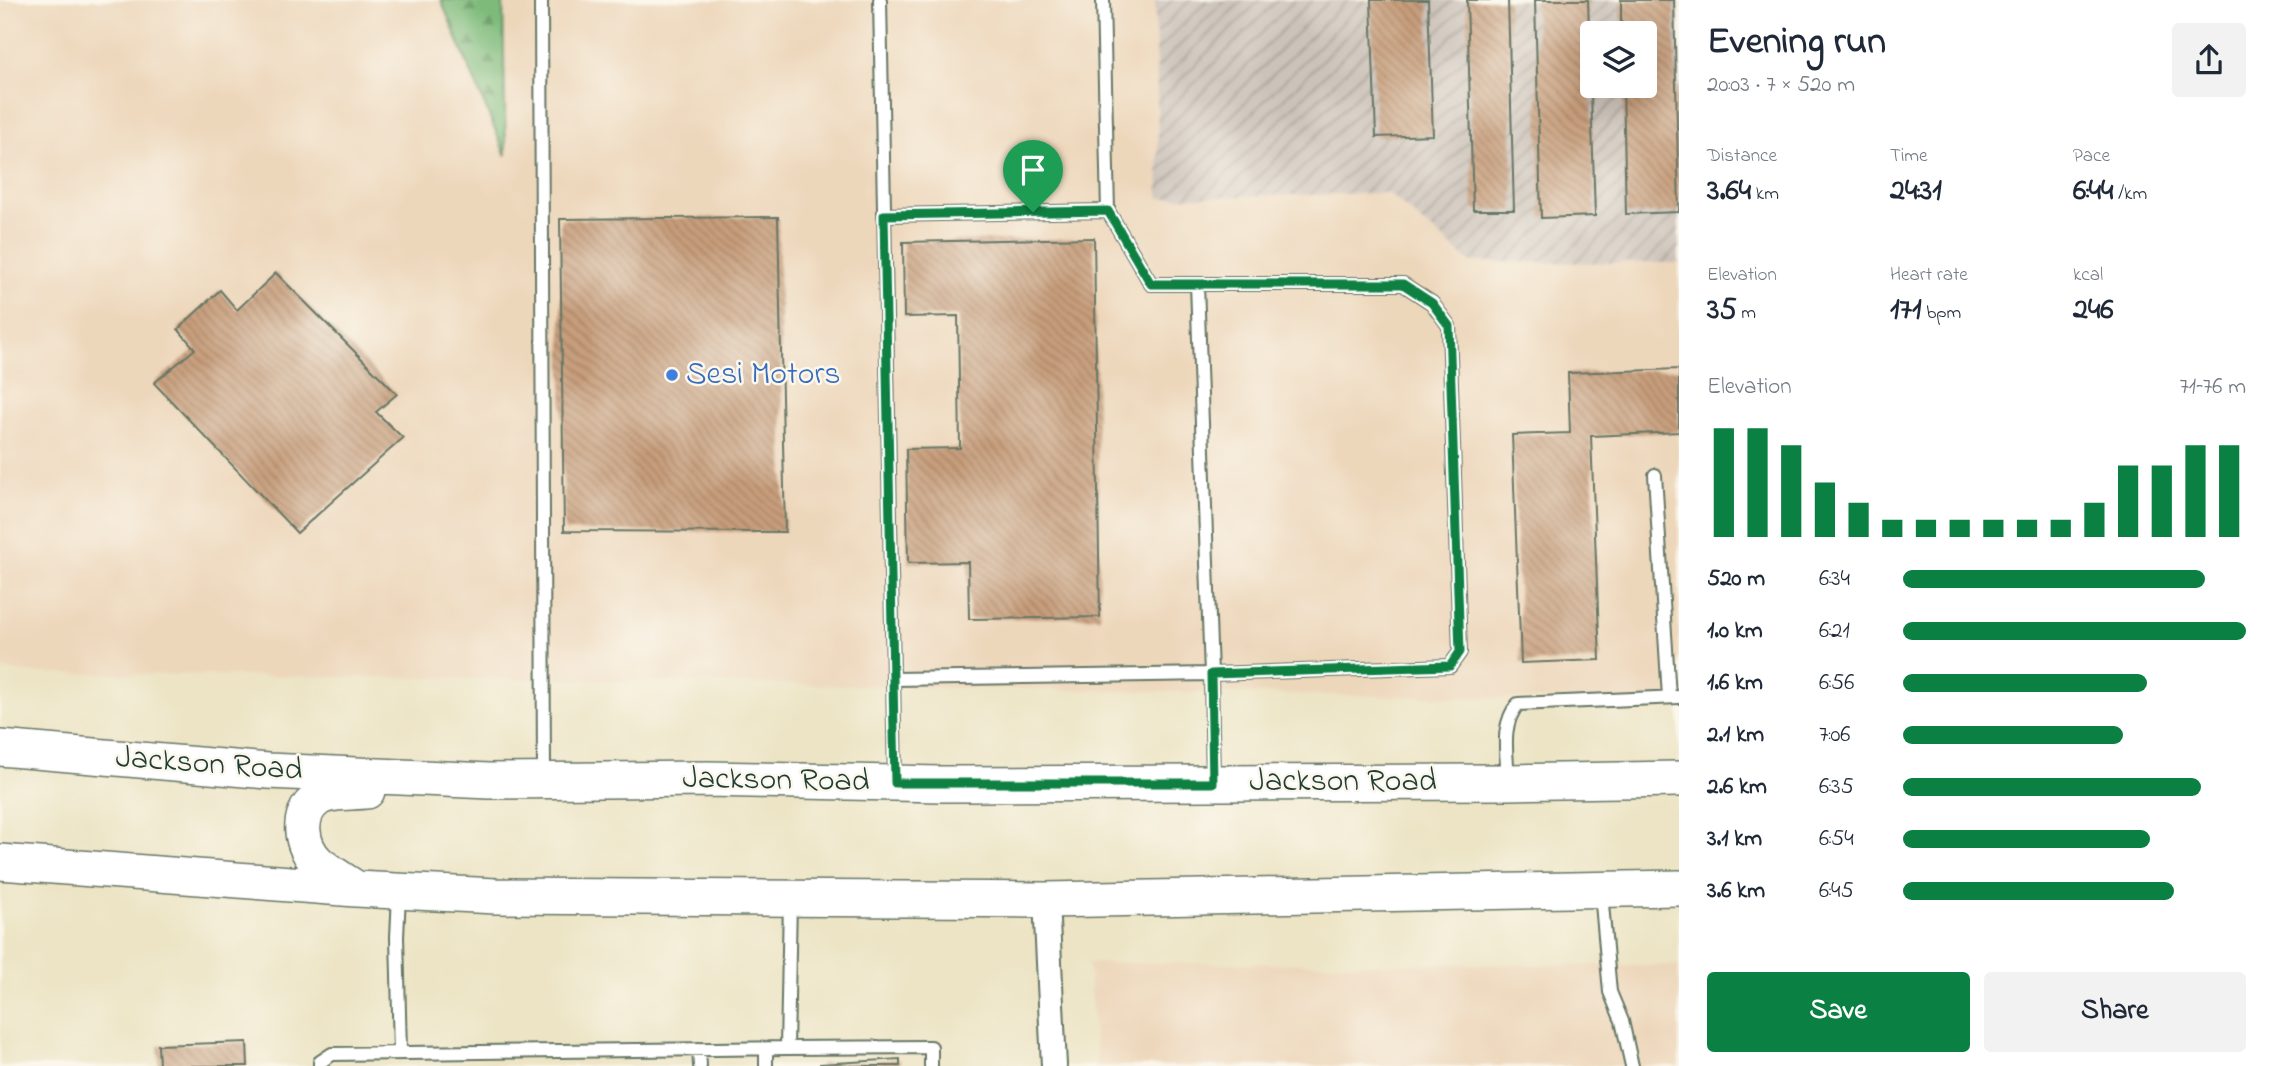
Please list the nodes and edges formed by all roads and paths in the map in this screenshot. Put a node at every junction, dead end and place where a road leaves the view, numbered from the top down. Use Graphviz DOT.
graph roads {
  1 [pos="541,0"];
  2 [pos="880,0"];
  3 [pos="1103,0"];
  4 [pos="1108,211"];
  5 [pos="884,215"];
  6 [pos="1197,284"];
  7 [pos="1655,475"];
  8 [pos="1211,674"];
  9 [pos="894,679"];
  10 [pos="1674,697"];
  11 [pos="0,748"];
  12 [pos="1679,779"];
  13 [pos="489,781"];
  14 [pos="544,781"];
  15 [pos="1508,782"];
  16 [pos="895,783"];
  17 [pos="1213,783"];
  18 [pos="0,863"];
  19 [pos="1676,887"];
  20 [pos="356,889"];
  21 [pos="1601,889"];
  22 [pos="399,891"];
  23 [pos="790,898"];
  24 [pos="1046,900"];
  25 [pos="787,1048"];
  26 [pos="699,1049"];
  27 [pos="766,1049"];
  28 [pos="400,1051"];
  29 [pos="475,1051"];
  30 [pos="320,1066"];
  31 [pos="475,1066"];
  32 [pos="700,1066"];
  33 [pos="766,1066"];
  34 [pos="931,1066"];
  35 [pos="1054,1066"];
  36 [pos="1632,1066"];
  1 -- 14 [label="lane"];
  2 -- 5 [label="lane"];
  3 -- 4 [label="lane"];
  4 -- 5 [label="lane"];
  4 -- 6 [label="lane"];
  5 -- 9 [label="lane"];
  6 -- 8 [label="lane"];
  6 -- 8 [label="lane"];
  7 -- 10 [label="lane"];
  8 -- 9 [label="lane"];
  8 -- 17 [label="lane"];
  9 -- 16 [label="lane"];
  10 -- 15 [label="lane"];
  11 -- 13 [label="main road, Jackson Road"];
  12 -- 15 [label="main road, Jackson Road"];
  13 -- 14 [label="main road, Jackson Road"];
  13 -- 20 [label="main road"];
  14 -- 16 [label="main road, Jackson Road"];
  15 -- 17 [label="main road, Jackson Road"];
  16 -- 17 [label="main road, Jackson Road"];
  18 -- 20 [label="main road"];
  19 -- 21 [label="main road"];
  20 -- 22 [label="main road"];
  21 -- 24 [label="main road"];
  21 -- 36 [label="lane"];
  22 -- 23 [label="main road"];
  22 -- 28 [label="lane"];
  23 -- 24 [label="main road"];
  23 -- 25 [label="lane"];
  24 -- 35 [label="street"];
  25 -- 27 [label="lane"];
  25 -- 34 [label="lane"];
  26 -- 27 [label="lane"];
  26 -- 29 [label="lane"];
  26 -- 32 [label="lane"];
  27 -- 33 [label="lane"];
  28 -- 29 [label="lane"];
  28 -- 30 [label="lane"];
  29 -- 31 [label="lane"];
}
